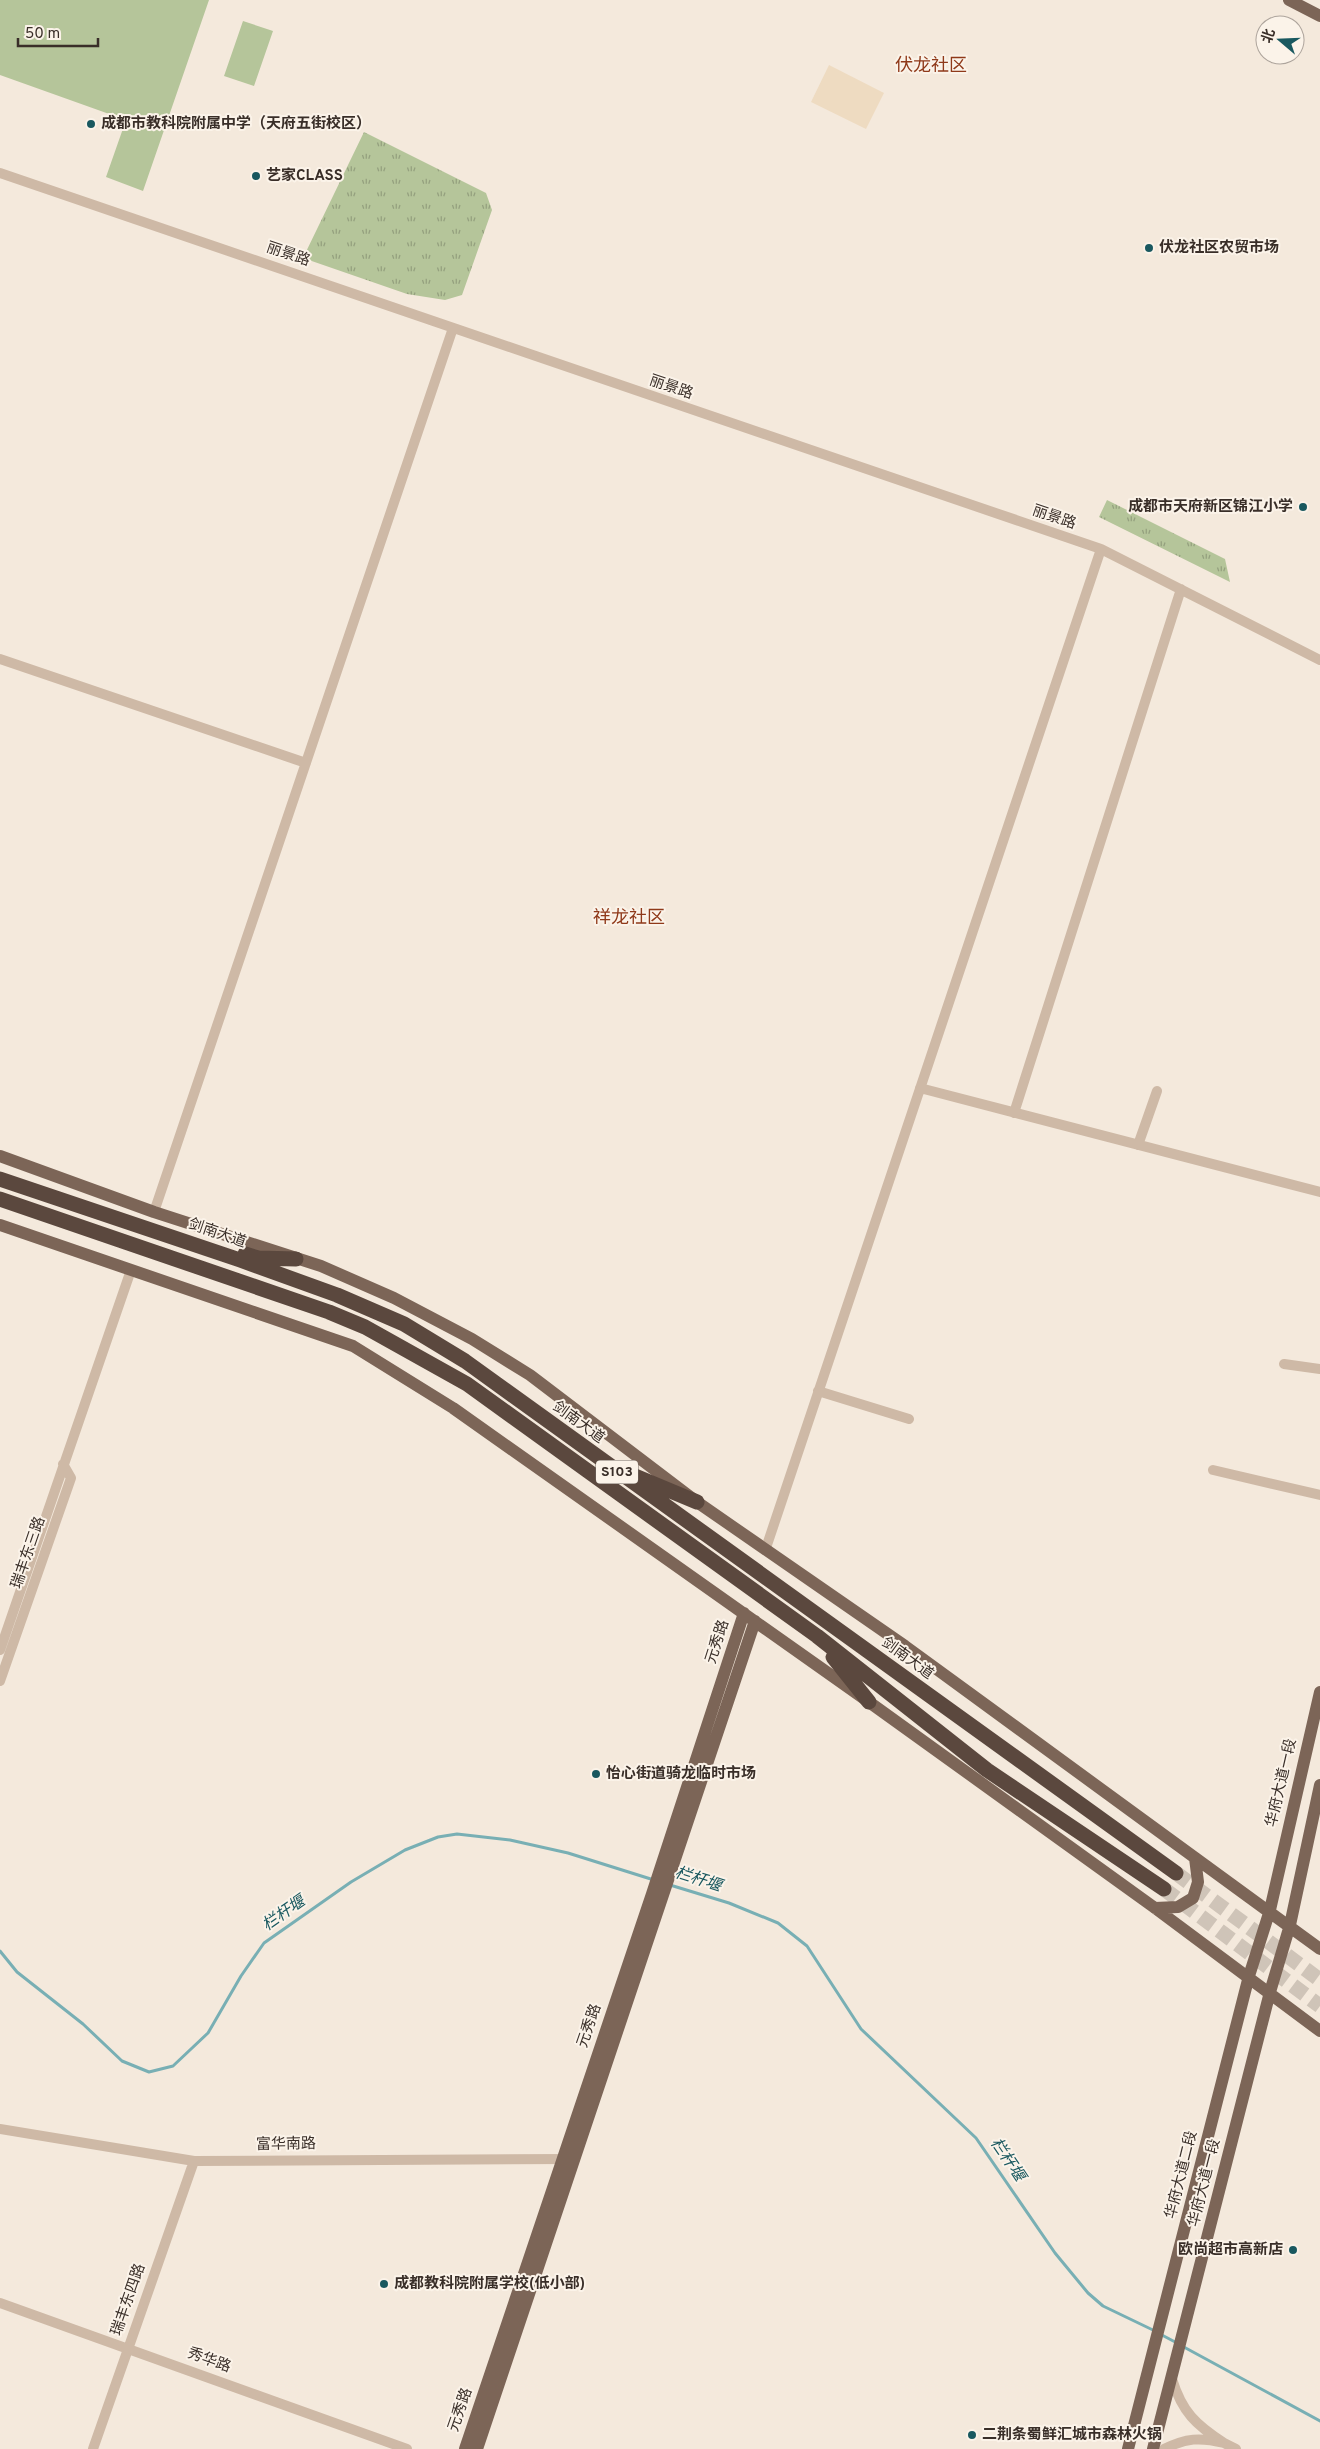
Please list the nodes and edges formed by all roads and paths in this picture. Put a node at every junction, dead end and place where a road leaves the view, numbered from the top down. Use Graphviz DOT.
graph roads {
  1 [pos="1289,0"];
  2 [pos="1320,16"];
  3 [pos="0,173"];
  4 [pos="453,328"];
  5 [pos="1101,549"];
  6 [pos="1181,589"];
  7 [pos="0,660"];
  8 [pos="1320,660"];
  9 [pos="306,763"];
  10 [pos="920,1088"];
  11 [pos="1157,1091"];
  12 [pos="1014,1113"];
  13 [pos="1138,1145"];
  14 [pos="0,1156"];
  15 [pos="0,1179"];
  16 [pos="1320,1192"];
  17 [pos="0,1199"];
  18 [pos="154,1212"];
  19 [pos="133,1224"];
  20 [pos="0,1225"];
  21 [pos="296,1259"];
  22 [pos="131,1270"];
  23 [pos="1284,1364"];
  24 [pos="1320,1369"];
  25 [pos="818,1391"];
  26 [pos="908,1419"];
  27 [pos="604,1463"];
  28 [pos="63,1464"];
  29 [pos="1212,1470"];
  30 [pos="1320,1495"];
  31 [pos="697,1502"];
  32 [pos="766,1548"];
  33 [pos="744,1613"];
  34 [pos="755,1621"];
  35 [pos="817,1636"];
  36 [pos="0,1650"];
  37 [pos="0,1681"];
  38 [pos="1320,1692"];
  39 [pos="869,1702"];
  40 [pos="1320,1785"];
  41 [pos="1195,1858"];
  42 [pos="666,1869"];
  43 [pos="1176,1873"];
  44 [pos="1164,1889"];
  45 [pos="1156,1908"];
  46 [pos="1270,1910"];
  47 [pos="1290,1925"];
  48 [pos="1320,1949"];
  49 [pos="1249,1976"];
  50 [pos="1270,1992"];
  51 [pos="1320,2031"];
  52 [pos="0,2129"];
  53 [pos="569,2159"];
  54 [pos="194,2161"];
  55 [pos="0,2303"];
  56 [pos="128,2348"];
  57 [pos="1172,2379"];
  58 [pos="1224,2443"];
  59 [pos="93,2449"];
  60 [pos="407,2449"];
  61 [pos="464,2449"];
  62 [pos="477,2449"];
  63 [pos="1128,2449"];
  64 [pos="1153,2449"];
  65 [pos="1164,2449"];
  66 [pos="1236,2449"];
  1 -- 2 [label="main road"];
  3 -- 4 [label="street, 丽景路"];
  4 -- 5 [label="street, 丽景路"];
  4 -- 9 [label="street"];
  5 -- 6 [label="street, 丽景路"];
  5 -- 10 [label="street"];
  6 -- 8 [label="street, 丽景路"];
  6 -- 12 [label="street"];
  7 -- 9 [label="street"];
  9 -- 18 [label="street"];
  10 -- 12 [label="street"];
  10 -- 25 [label="street"];
  11 -- 13 [label="street"];
  12 -- 13 [label="street"];
  13 -- 16 [label="street"];
  14 -- 18 [label="main road"];
  15 -- 19 [label="highway, 剑南大道 / S103"];
  17 -- 35 [label="highway, S103"];
  18 -- 21 [label="main road"];
  19 -- 21 [label="highway"];
  19 -- 27 [label="highway, 剑南大道 / S103"];
  20 -- 22 [label="main road"];
  21 -- 31 [label="main road"];
  22 -- 28 [label="street"];
  22 -- 33 [label="main road"];
  23 -- 24 [label="street"];
  25 -- 26 [label="street"];
  25 -- 32 [label="street"];
  27 -- 31 [label="highway"];
  27 -- 43 [label="highway, 剑南大道 / S103"];
  28 -- 36 [label="street"];
  28 -- 37 [label="street, 瑞丰东三路"];
  29 -- 30 [label="street"];
  31 -- 32 [label="main road"];
  32 -- 41 [label="main road"];
  33 -- 34 [label="main road"];
  33 -- 42 [label="main road, 元秀路"];
  34 -- 39 [label="main road"];
  34 -- 42 [label="main road, 元秀路"];
  35 -- 39 [label="highway"];
  35 -- 44 [label="highway, S103"];
  38 -- 46 [label="main road, 华府大道一段"];
  39 -- 45 [label="main road"];
  40 -- 47 [label="main road, 华府大道一段"];
  41 -- 45 [label="main road"];
  41 -- 46 [label="main road"];
  42 -- 53 [label="main road, 元秀路"];
  45 -- 49 [label="main road"];
  46 -- 47 [label="main road"];
  46 -- 49 [label="main road, 华府大道二段"];
  47 -- 48 [label="main road"];
  47 -- 50 [label="main road, 华府大道一段"];
  49 -- 50 [label="main road"];
  49 -- 63 [label="main road, 华府大道二段"];
  50 -- 51 [label="main road"];
  50 -- 57 [label="main road, 华府大道一段"];
  52 -- 54 [label="street, 富华南路"];
  53 -- 54 [label="street, 富华南路"];
  53 -- 61 [label="main road, 元秀路"];
  53 -- 62 [label="main road, 元秀路"];
  54 -- 56 [label="street, 瑞丰东四路"];
  55 -- 56 [label="street, 秀华路"];
  56 -- 59 [label="street, 瑞丰东四路"];
  56 -- 60 [label="street, 秀华路"];
  57 -- 58 [label="street"];
  57 -- 64 [label="main road, 华府大道一段"];
  58 -- 65 [label="street"];
  58 -- 66 [label="street"];
}
